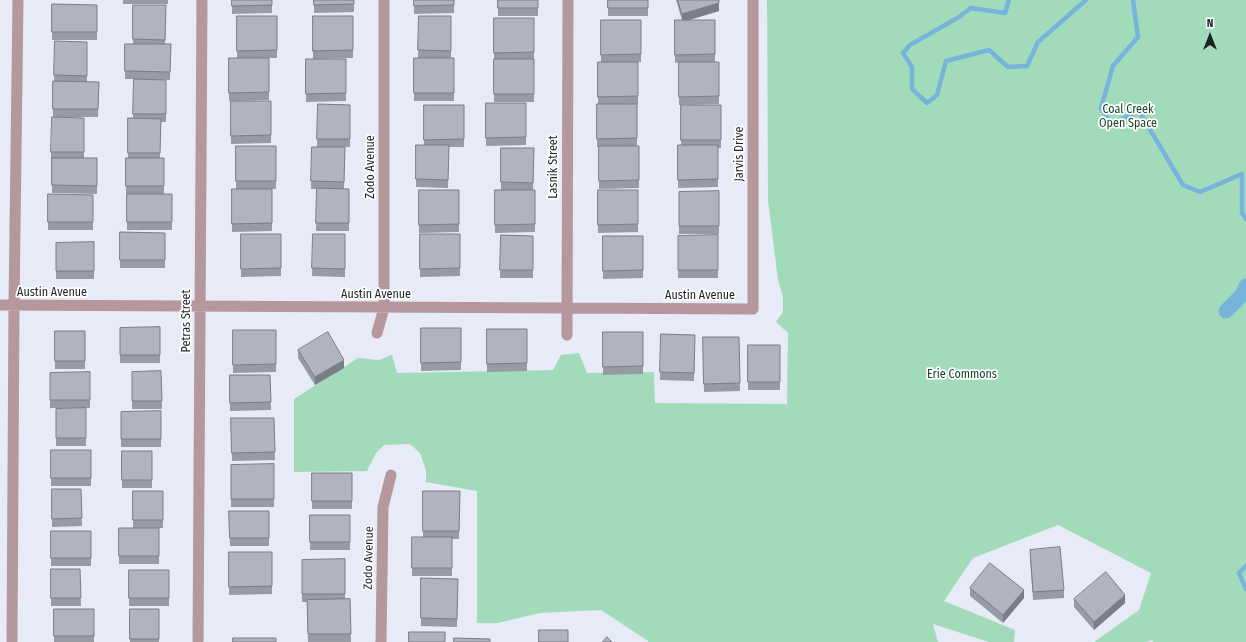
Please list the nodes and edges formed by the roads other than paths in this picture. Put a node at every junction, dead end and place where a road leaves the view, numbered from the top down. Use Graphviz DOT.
graph roads {
  1 [pos="18,0"];
  2 [pos="202,0"];
  3 [pos="384,0"];
  4 [pos="568,0"];
  5 [pos="753,0"];
  6 [pos="0,305"];
  7 [pos="14,306"];
  8 [pos="200,306"];
  9 [pos="384,308"];
  10 [pos="566,308"];
  11 [pos="753,309"];
  12 [pos="377,333"];
  13 [pos="567,335"];
  14 [pos="390,475"];
  15 [pos="12,642"];
  16 [pos="198,642"];
  17 [pos="381,642"];
  1 -- 7 [label="street"];
  2 -- 8 [label="street, Petras Street"];
  3 -- 9 [label="street, Zodo Avenue"];
  4 -- 10 [label="street, Lasnik Street"];
  5 -- 11 [label="street, Jarvis Drive"];
  6 -- 7 [label="street, Austin Avenue"];
  7 -- 8 [label="street, Austin Avenue"];
  7 -- 15 [label="street"];
  8 -- 9 [label="street, Austin Avenue"];
  8 -- 16 [label="street, Petras Street"];
  9 -- 10 [label="street, Austin Avenue"];
  9 -- 12 [label="street, Zodo Avenue"];
  10 -- 11 [label="street, Austin Avenue"];
  10 -- 13 [label="street, Lasnik Street"];
  14 -- 17 [label="street, Zodo Avenue"];
}
